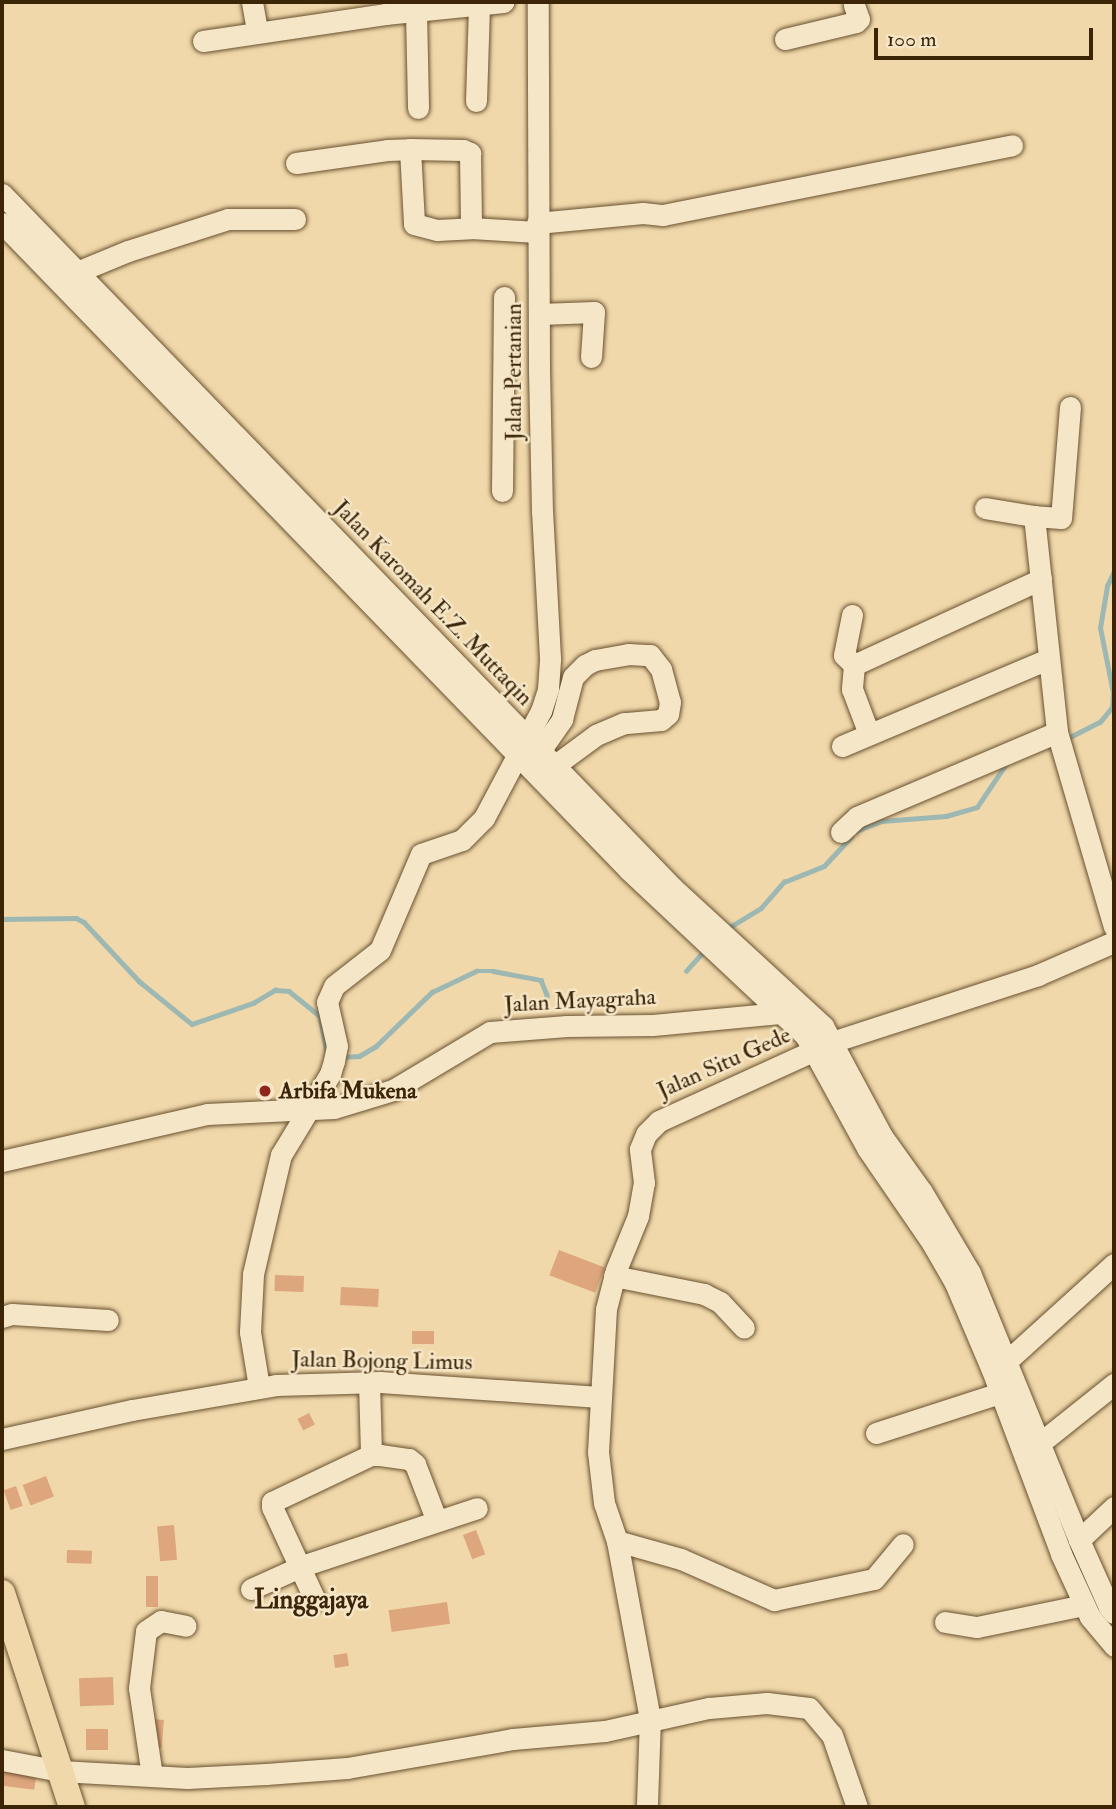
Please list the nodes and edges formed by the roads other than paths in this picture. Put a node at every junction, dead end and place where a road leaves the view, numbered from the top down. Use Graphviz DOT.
graph roads {
  1 [pos="252,2"];
  2 [pos="503,2"];
  3 [pos="538,2"];
  4 [pos="857,3"];
  5 [pos="479,4"];
  6 [pos="416,11"];
  7 [pos="257,32"];
  8 [pos="785,39"];
  9 [pos="203,41"];
  10 [pos="476,102"];
  11 [pos="418,108"];
  12 [pos="1012,145"];
  13 [pos="410,149"];
  14 [pos="296,163"];
  15 [pos="2,194"];
  16 [pos="295,219"];
  17 [pos="2,223"];
  18 [pos="471,228"];
  19 [pos="537,228"];
  20 [pos="9,242"];
  21 [pos="77,272"];
  22 [pos="504,297"];
  23 [pos="540,314"];
  24 [pos="591,357"];
  25 [pos="504,370"];
  26 [pos="539,370"];
  27 [pos="191,406"];
  28 [pos="1070,407"];
  29 [pos="502,491"];
  30 [pos="985,508"];
  31 [pos="1034,516"];
  32 [pos="1041,579"];
  33 [pos="852,615"];
  34 [pos="1048,659"];
  35 [pos="854,665"];
  36 [pos="869,734"];
  37 [pos="1060,740"];
  38 [pos="842,746"];
  39 [pos="535,752"];
  40 [pos="841,832"];
  41 [pos="693,920"];
  42 [pos="1114,927"];
  43 [pos="1114,942"];
  44 [pos="720,946"];
  45 [pos="807,1010"];
  46 [pos="781,1013"];
  47 [pos="823,1046"];
  48 [pos="307,1108"];
  49 [pos="2,1161"];
  50 [pos="1114,1264"];
  51 [pos="614,1276"];
  52 [pos="2,1317"];
  53 [pos="108,1320"];
  54 [pos="744,1328"];
  55 [pos="1008,1360"];
  56 [pos="375,1382"];
  57 [pos="1114,1384"];
  58 [pos="259,1387"];
  59 [pos="1000,1393"];
  60 [pos="598,1397"];
  61 [pos="876,1433"];
  62 [pos="2,1439"];
  63 [pos="1040,1443"];
  64 [pos="376,1455"];
  65 [pos="1114,1507"];
  66 [pos="477,1508"];
  67 [pos="436,1520"];
  68 [pos="1079,1540"];
  69 [pos="617,1541"];
  70 [pos="903,1544"];
  71 [pos="302,1566"];
  72 [pos="251,1589"];
  73 [pos="2,1593"];
  74 [pos="315,1601"];
  75 [pos="1084,1605"];
  76 [pos="1114,1613"];
  77 [pos="945,1622"];
  78 [pos="187,1626"];
  79 [pos="1111,1636"];
  80 [pos="650,1719"];
  81 [pos="2,1760"];
  82 [pos="61,1771"];
  83 [pos="152,1776"];
  84 [pos="647,1804"];
  85 [pos="72,1807"];
  86 [pos="857,1807"];
  1 -- 7 [label="street"];
  2 -- 5 [label="street"];
  3 -- 19 [label="street, Jalan Pertanian"];
  4 -- 8 [label="street"];
  5 -- 6 [label="street"];
  5 -- 10 [label="street"];
  6 -- 7 [label="street"];
  6 -- 11 [label="street"];
  7 -- 9 [label="street"];
  12 -- 19 [label="street"];
  13 -- 14 [label="street"];
  13 -- 18 [label="street"];
  13 -- 18 [label="street"];
  15 -- 21 [label="street, Jalan Karomah E.Z. Muttaqin"];
  16 -- 21 [label="street"];
  17 -- 20 [label="street, Jalan Karomah E.Z. Muttaqin"];
  18 -- 19 [label="street"];
  19 -- 23 [label="street, Jalan Pertanian"];
  20 -- 27 [label="street, Jalan Karomah E.Z. Muttaqin"];
  21 -- 27 [label="street, Jalan Karomah E.Z. Muttaqin"];
  22 -- 25 [label="street"];
  23 -- 24 [label="street"];
  23 -- 26 [label="street, Jalan Pertanian"];
  25 -- 26 [label="street"];
  25 -- 29 [label="street"];
  26 -- 39 [label="street, Jalan Pertanian"];
  27 -- 39 [label="street, Jalan Karomah E.Z. Muttaqin"];
  28 -- 31 [label="street"];
  30 -- 31 [label="street"];
  31 -- 32 [label="street"];
  32 -- 34 [label="street"];
  32 -- 35 [label="street"];
  33 -- 35 [label="street"];
  34 -- 36 [label="street"];
  34 -- 37 [label="street"];
  35 -- 36 [label="street"];
  36 -- 38 [label="street"];
  37 -- 40 [label="street"];
  37 -- 42 [label="street"];
  39 -- 39 [label="street"];
  39 -- 41 [label="street, Jalan Karomah E.Z. Muttaqin"];
  39 -- 41 [label="street, Jalan Karomah E.Z. Muttaqin"];
  39 -- 48 [label="street"];
  41 -- 44 [label="street, Jalan Karomah E.Z. Muttaqin"];
  43 -- 47 [label="street, Jalan Situ Gede"];
  44 -- 45 [label="street, Jalan Karomah E.Z. Muttaqin"];
  44 -- 46 [label="street, Jalan Karomah E.Z. Muttaqin"];
  45 -- 46 [label="street, Jalan Mayagraha"];
  45 -- 47 [label="street, Jalan Karomah E.Z. Muttaqin"];
  46 -- 47 [label="street, Jalan Karomah E.Z. Muttaqin"];
  46 -- 48 [label="street, Jalan Mayagraha"];
  47 -- 51 [label="street, Jalan Situ Gede"];
  47 -- 55 [label="street"];
  47 -- 59 [label="street"];
  48 -- 49 [label="street, Jalan Mayagraha"];
  48 -- 58 [label="street"];
  50 -- 55 [label="street"];
  51 -- 54 [label="street"];
  51 -- 60 [label="street, Jalan Situ Gede"];
  52 -- 53 [label="street"];
  55 -- 63 [label="street"];
  56 -- 58 [label="street, Jalan Bojong Limus"];
  56 -- 60 [label="street, Jalan Bojong Limus"];
  56 -- 64 [label="street"];
  57 -- 63 [label="street"];
  58 -- 62 [label="street, Jalan Bojong Limus"];
  59 -- 61 [label="street"];
  59 -- 75 [label="street"];
  60 -- 69 [label="street, Jalan Situ Gede"];
  63 -- 68 [label="street"];
  64 -- 67 [label="street"];
  64 -- 71 [label="street"];
  65 -- 68 [label="street"];
  66 -- 67 [label="street"];
  67 -- 71 [label="street"];
  68 -- 76 [label="street"];
  69 -- 70 [label="street"];
  69 -- 80 [label="street, Jalan Situ Gede"];
  71 -- 72 [label="street"];
  71 -- 74 [label="street"];
  73 -- 82 [label="main road"];
  75 -- 77 [label="street"];
  75 -- 79 [label="street"];
  78 -- 83 [label="street"];
  80 -- 83 [label="street"];
  80 -- 84 [label="street, Jalan Situ Gede"];
  80 -- 86 [label="street"];
  81 -- 82 [label="street"];
  82 -- 83 [label="street"];
  82 -- 85 [label="main road"];
}
